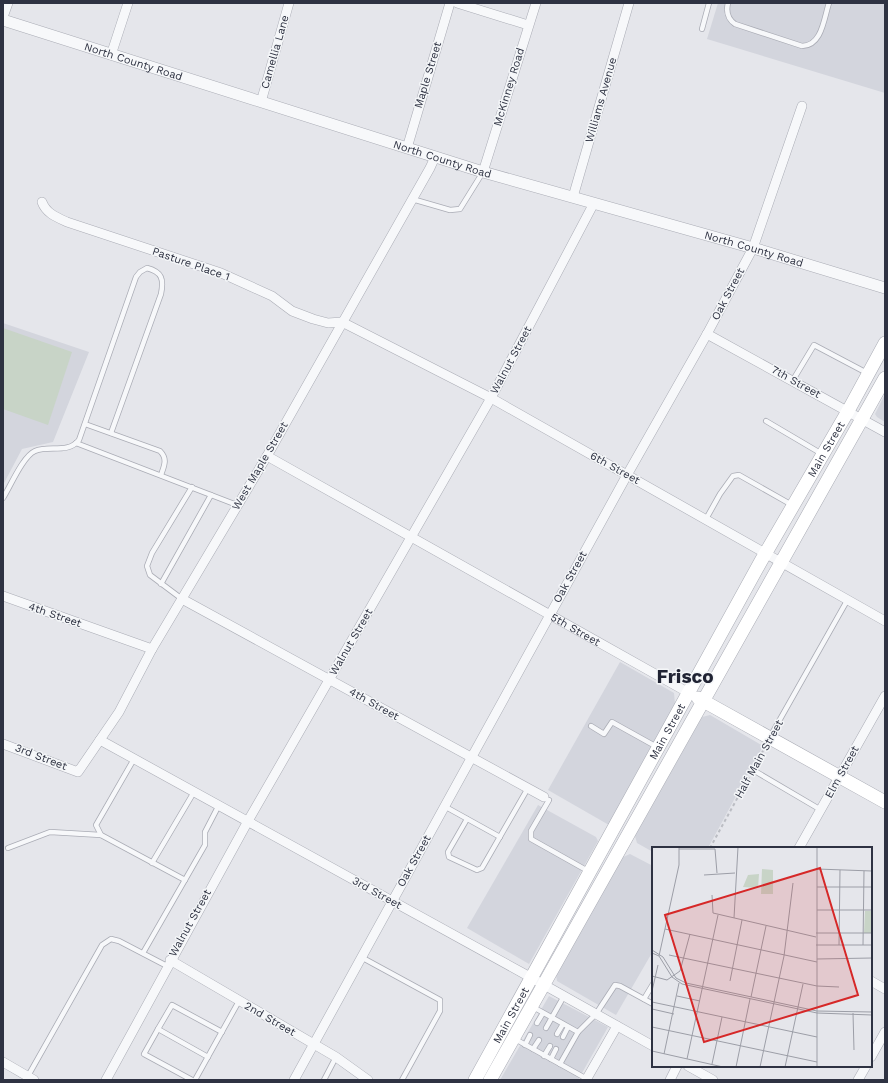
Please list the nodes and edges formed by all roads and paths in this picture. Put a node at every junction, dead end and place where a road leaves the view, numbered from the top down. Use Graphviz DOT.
graph roads {
  1 [pos="8,3"];
  2 [pos="128,3"];
  3 [pos="289,3"];
  4 [pos="450,3"];
  5 [pos="458,3"];
  6 [pos="536,3"];
  7 [pos="628,3"];
  8 [pos="709,3"];
  9 [pos="728,3"];
  10 [pos="829,3"];
  11 [pos="3,18"];
  12 [pos="528,25"];
  13 [pos="702,28"];
  14 [pos="111,55"];
  15 [pos="261,102"];
  16 [pos="802,106"];
  17 [pos="407,148"];
  18 [pos="435,156"];
  19 [pos="483,172"];
  20 [pos="573,197"];
  21 [pos="412,199"];
  22 [pos="42,202"];
  23 [pos="594,203"];
  24 [pos="753,248"];
  25 [pos="885,288"];
  26 [pos="342,322"];
  27 [pos="707,334"];
  28 [pos="885,343"];
  29 [pos="868,374"];
  30 [pos="793,380"];
  31 [pos="884,384"];
  32 [pos="491,398"];
  33 [pos="848,411"];
  34 [pos="863,419"];
  35 [pos="766,421"];
  36 [pos="85,424"];
  37 [pos="885,432"];
  38 [pos="111,433"];
  39 [pos="76,443"];
  40 [pos="823,454"];
  41 [pos="267,456"];
  42 [pos="627,475"];
  43 [pos="161,476"];
  44 [pos="192,487"];
  45 [pos="211,495"];
  46 [pos="3,498"];
  47 [pos="237,505"];
  48 [pos="793,506"];
  49 [pos="706,519"];
  50 [pos="410,537"];
  51 [pos="766,553"];
  52 [pos="782,562"];
  53 [pos="161,584"];
  54 [pos="3,596"];
  55 [pos="182,599"];
  56 [pos="848,600"];
  57 [pos="549,615"];
  58 [pos="885,621"];
  59 [pos="152,649"];
  60 [pos="330,679"];
  61 [pos="689,693"];
  62 [pos="885,696"];
  63 [pos="704,702"];
  64 [pos="591,726"];
  65 [pos="770,738"];
  66 [pos="100,740"];
  67 [pos="3,744"];
  68 [pos="658,748"];
  69 [pos="472,757"];
  70 [pos="134,759"];
  71 [pos="753,770"];
  72 [pos="78,772"];
  73 [pos="839,777"];
  74 [pos="528,788"];
  75 [pos="194,792"];
  76 [pos="546,798"];
  77 [pos="885,802"];
  78 [pos="219,805"];
  79 [pos="444,806"];
  80 [pos="821,810"];
  81 [pos="467,819"];
  82 [pos="248,821"];
  83 [pos="102,835"];
  84 [pos="500,837"];
  85 [pos="711,847"];
  86 [pos="800,847"];
  87 [pos="8,848"];
  88 [pos="152,863"];
  89 [pos="589,871"];
  90 [pos="185,880"];
  91 [pos="391,902"];
  92 [pos="143,953"];
  93 [pos="361,957"];
  94 [pos="168,963"];
  95 [pos="530,977"];
  96 [pos="872,982"];
  97 [pos="544,984"];
  98 [pos="652,986"];
  99 [pos="885,989"];
  100 [pos="564,996"];
  101 [pos="644,999"];
  102 [pos="239,1001"];
  103 [pos="652,1003"];
  104 [pos="537,1010"];
  105 [pos="596,1014"];
  106 [pos="551,1018"];
  107 [pos="537,1023"];
  108 [pos="563,1024"];
  109 [pos="617,1026"];
  110 [pos="568,1027"];
  111 [pos="546,1028"];
  112 [pos="158,1029"];
  113 [pos="222,1032"];
  114 [pos="578,1032"];
  115 [pos="885,1032"];
  116 [pos="557,1034"];
  117 [pos="530,1035"];
  118 [pos="563,1037"];
  119 [pos="539,1040"];
  120 [pos="519,1041"];
  121 [pos="314,1044"];
  122 [pos="652,1045"];
  123 [pos="550,1046"];
  124 [pos="556,1049"];
  125 [pos="533,1050"];
  126 [pos="872,1055"];
  127 [pos="544,1056"];
  128 [pos="208,1057"];
  129 [pos="336,1057"];
  130 [pos="551,1059"];
  131 [pos="3,1062"];
  132 [pos="560,1064"];
  133 [pos="676,1067"];
  134 [pos="690,1067"];
  135 [pos="865,1067"];
  136 [pos="31,1078"];
  137 [pos="106,1080"];
  138 [pos="192,1080"];
  139 [pos="195,1080"];
  140 [pos="294,1080"];
  141 [pos="324,1080"];
  142 [pos="368,1080"];
  143 [pos="402,1080"];
  144 [pos="475,1080"];
  145 [pos="490,1080"];
  146 [pos="586,1080"];
  147 [pos="670,1080"];
  148 [pos="712,1080"];
  149 [pos="858,1080"];
  1 -- 11 [label="street"];
  2 -- 14 [label="street"];
  3 -- 15 [label="street, Camellia Lane"];
  4 -- 17 [label="street, Maple Street"];
  5 -- 12 [label="street"];
  6 -- 12 [label="street, McKinney Road"];
  7 -- 20 [label="street, Williams Avenue"];
  8 -- 13 [label="lane"];
  9 -- 10 [label="lane"];
  11 -- 14 [label="street, North County Road"];
  12 -- 19 [label="street, McKinney Road"];
  14 -- 15 [label="street, North County Road"];
  15 -- 17 [label="street, North County Road"];
  16 -- 24 [label="street, Oak Street"];
  17 -- 18 [label="street, North County Road"];
  18 -- 19 [label="street, North County Road"];
  18 -- 21 [label="street, West Maple Street"];
  19 -- 20 [label="street, North County Road"];
  19 -- 21 [label="lane"];
  20 -- 23 [label="street, North County Road"];
  21 -- 26 [label="street, West Maple Street"];
  22 -- 26 [label="street, Pasture Place 1"];
  23 -- 24 [label="street, North County Road"];
  23 -- 32 [label="street, Walnut Street"];
  24 -- 25 [label="street, North County Road"];
  24 -- 27 [label="street, Oak Street"];
  26 -- 32 [label="street, 6th Street"];
  26 -- 41 [label="street, West Maple Street"];
  27 -- 30 [label="street, 7th Street"];
  27 -- 42 [label="street, Oak Street"];
  28 -- 29 [label="main road, Main Street"];
  29 -- 30 [label="lane"];
  29 -- 33 [label="main road, Main Street"];
  30 -- 33 [label="street, 7th Street"];
  31 -- 34 [label="main road, Main Street"];
  32 -- 42 [label="street, 6th Street"];
  32 -- 50 [label="street, Walnut Street"];
  33 -- 34 [label="street, 7th Street"];
  33 -- 40 [label="main road, Main Street"];
  34 -- 37 [label="street, 7th Street"];
  34 -- 52 [label="main road, Main Street"];
  35 -- 40 [label="lane"];
  36 -- 38 [label="lane"];
  36 -- 38 [label="lane"];
  36 -- 39 [label="lane"];
  38 -- 43 [label="lane"];
  39 -- 43 [label="lane"];
  39 -- 46 [label="lane"];
  40 -- 48 [label="main road, Main Street"];
  41 -- 47 [label="street, West Maple Street"];
  41 -- 50 [label="street, 5th Street"];
  42 -- 49 [label="street, 6th Street"];
  42 -- 57 [label="street, Oak Street"];
  43 -- 44 [label="lane"];
  44 -- 45 [label="lane"];
  44 -- 53 [label="lane"];
  45 -- 47 [label="lane"];
  45 -- 53 [label="lane"];
  47 -- 55 [label="street, West Maple Street"];
  48 -- 49 [label="lane"];
  48 -- 51 [label="main road, Main Street"];
  49 -- 51 [label="street, 6th Street"];
  50 -- 57 [label="street, 5th Street"];
  50 -- 60 [label="street, Walnut Street"];
  51 -- 52 [label="street, 6th Street"];
  51 -- 61 [label="main road, Main Street"];
  52 -- 56 [label="street, 6th Street"];
  52 -- 63 [label="main road, Main Street"];
  53 -- 55 [label="lane"];
  54 -- 59 [label="street, 4th Street"];
  55 -- 59 [label="street, West Maple Street"];
  55 -- 60 [label="street, 4th Street"];
  56 -- 58 [label="street, 6th Street"];
  56 -- 65 [label="lane, Half Main Street"];
  57 -- 61 [label="street, 5th Street"];
  57 -- 69 [label="street, Oak Street"];
  59 -- 66 [label="street, West Maple Street"];
  60 -- 69 [label="street, 4th Street"];
  60 -- 82 [label="street, Walnut Street"];
  61 -- 63 [label="main road, 5th Street"];
  61 -- 68 [label="main road, Main Street"];
  62 -- 73 [label="street, Elm Street"];
  63 -- 65 [label="main road, 5th Street"];
  63 -- 97 [label="main road, Main Street"];
  64 -- 68 [label="lane"];
  65 -- 71 [label="path, Half Main Street"];
  65 -- 73 [label="main road, 5th Street"];
  66 -- 70 [label="street, 3rd Street"];
  66 -- 72 [label="street, West Maple Street"];
  67 -- 72 [label="street, 3rd Street"];
  68 -- 89 [label="main road, Main Street"];
  69 -- 74 [label="street, 4th Street"];
  69 -- 79 [label="street, Oak Street"];
  70 -- 75 [label="street, 3rd Street"];
  70 -- 83 [label="lane"];
  71 -- 80 [label="lane"];
  71 -- 85 [label="path, Half Main Street"];
  73 -- 77 [label="main road, 5th Street"];
  73 -- 80 [label="street, Elm Street"];
  74 -- 76 [label="street, 4th Street"];
  74 -- 84 [label="lane"];
  75 -- 78 [label="street, 3rd Street"];
  75 -- 88 [label="lane"];
  76 -- 89 [label="lane"];
  78 -- 82 [label="street, 3rd Street"];
  78 -- 90 [label="lane"];
  79 -- 81 [label="lane"];
  79 -- 91 [label="street, Oak Street"];
  80 -- 86 [label="street, Elm Street"];
  81 -- 84 [label="lane"];
  81 -- 84 [label="lane"];
  82 -- 91 [label="street, 3rd Street"];
  82 -- 94 [label="street, Walnut Street"];
  83 -- 87 [label="lane"];
  83 -- 88 [label="lane"];
  88 -- 90 [label="lane"];
  89 -- 95 [label="main road, Main Street"];
  90 -- 92 [label="lane"];
  91 -- 93 [label="street, Oak Street"];
  91 -- 95 [label="street, 3rd Street"];
  92 -- 94 [label="lane"];
  92 -- 136 [label="lane"];
  93 -- 121 [label="street, Oak Street"];
  93 -- 143 [label="lane"];
  94 -- 102 [label="street, 2nd Street"];
  94 -- 137 [label="street, Walnut Street"];
  95 -- 97 [label="street, 3rd Street"];
  95 -- 144 [label="main road, Main Street"];
  96 -- 99 [label="street"];
  97 -- 100 [label="street, 3rd Street"];
  97 -- 104 [label="main road, Main Street"];
  98 -- 101 [label="lane"];
  100 -- 105 [label="street, 3rd Street"];
  100 -- 106 [label="lane"];
  101 -- 103 [label="lane"];
  101 -- 105 [label="lane"];
  102 -- 113 [label="lane"];
  102 -- 121 [label="street, 2nd Street"];
  104 -- 106 [label="lane"];
  104 -- 107 [label="lane"];
  104 -- 120 [label="main road, Main Street"];
  105 -- 109 [label="street, 3rd Street"];
  105 -- 114 [label="lane"];
  106 -- 108 [label="lane"];
  106 -- 111 [label="lane"];
  108 -- 110 [label="lane"];
  108 -- 116 [label="lane"];
  109 -- 122 [label="street, 3rd Street"];
  109 -- 146 [label="street"];
  110 -- 114 [label="lane"];
  110 -- 118 [label="lane"];
  112 -- 113 [label="lane"];
  112 -- 128 [label="lane"];
  112 -- 138 [label="lane"];
  113 -- 128 [label="lane"];
  114 -- 132 [label="lane"];
  115 -- 126 [label="street"];
  117 -- 120 [label="lane"];
  119 -- 125 [label="lane"];
  120 -- 125 [label="lane"];
  120 -- 145 [label="main road, Main Street"];
  121 -- 129 [label="street, 2nd Street"];
  121 -- 140 [label="street, Oak Street"];
  123 -- 127 [label="lane"];
  124 -- 130 [label="lane"];
  125 -- 127 [label="lane"];
  127 -- 130 [label="lane"];
  128 -- 139 [label="lane"];
  129 -- 141 [label="lane"];
  129 -- 142 [label="street, 2nd Street"];
  130 -- 132 [label="lane"];
  131 -- 136 [label="street"];
  132 -- 146 [label="lane"];
  133 -- 147 [label="street"];
  134 -- 148 [label="street"];
  135 -- 149 [label="street"];
}
